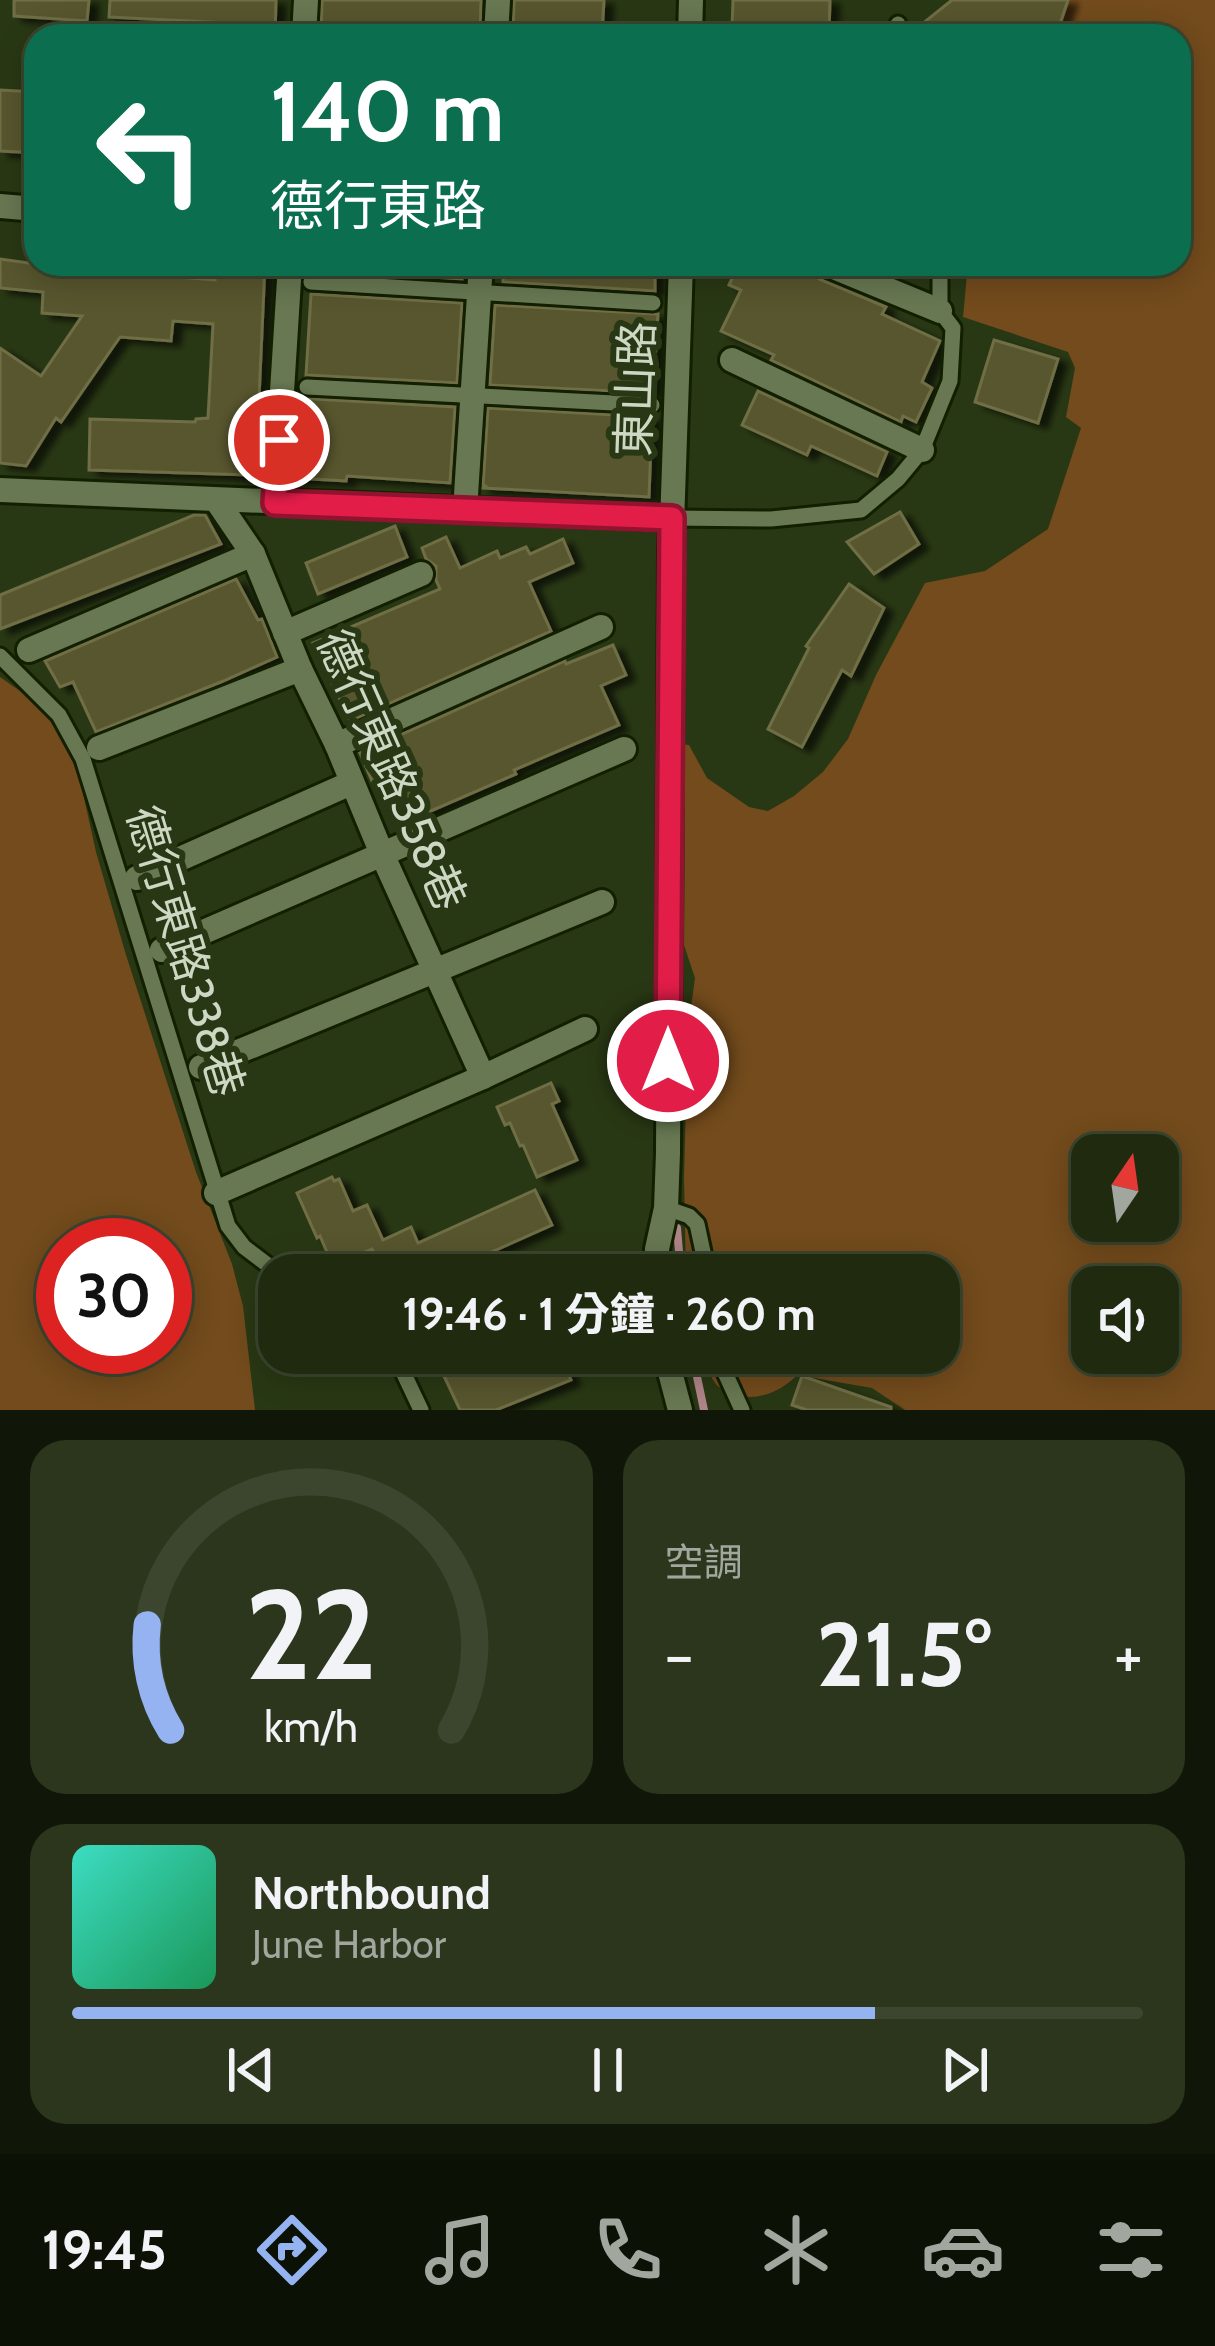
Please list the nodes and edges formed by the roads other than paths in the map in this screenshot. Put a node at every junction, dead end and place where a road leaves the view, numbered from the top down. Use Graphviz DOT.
graph roads {
  1 [pos="289,276"];
  2 [pos="480,276"];
  3 [pos="681,276"];
  4 [pos="855,276"];
  5 [pos="940,276"];
  6 [pos="311,282"];
  7 [pos="479,292"];
  8 [pos="653,303"];
  9 [pos="940,311"];
  10 [pos="732,360"];
  11 [pos="307,387"];
  12 [pos="473,396"];
  13 [pos="652,405"];
  14 [pos="922,450"];
  15 [pos="0,490"];
  16 [pos="217,501"];
  17 [pos="275,503"];
  18 [pos="465,510"];
  19 [pos="672,518"];
  20 [pos="253,554"];
  21 [pos="421,574"];
  22 [pos="601,627"];
  23 [pos="285,633"];
  24 [pos="29,650"];
  25 [pos="0,656"];
  26 [pos="300,669"];
  27 [pos="337,745"];
  28 [pos="98,748"];
  29 [pos="624,749"];
  30 [pos="351,782"];
  31 [pos="382,854"];
  32 [pos="137,878"];
  33 [pos="602,902"];
  34 [pos="162,950"];
  35 [pos="435,970"];
  36 [pos="585,1029"];
  37 [pos="201,1066"];
  38 [pos="483,1077"];
  39 [pos="216,1193"];
  40 [pos="666,1208"];
  41 [pos="657,1254"];
  42 [pos="704,1254"];
  43 [pos="258,1258"];
  44 [pos="405,1374"];
  45 [pos="671,1374"];
  46 [pos="726,1374"];
  47 [pos="420,1407"];
  48 [pos="680,1410"];
  49 [pos="742,1410"];
  1 -- 17 [label="street"];
  2 -- 7 [label="street"];
  3 -- 19 [label="street, 東山路"];
  4 -- 9 [label="street"];
  5 -- 9 [label="lane"];
  6 -- 7 [label="lane"];
  7 -- 8 [label="lane"];
  7 -- 12 [label="street"];
  9 -- 14 [label="lane"];
  10 -- 14 [label="street"];
  11 -- 12 [label="lane"];
  12 -- 13 [label="lane"];
  12 -- 18 [label="street"];
  14 -- 19 [label="lane"];
  15 -- 16 [label="street"];
  16 -- 17 [label="street"];
  16 -- 20 [label="street, 德行東路358巷"];
  17 -- 18 [label="street"];
  18 -- 19 [label="street"];
  19 -- 40 [label="street"];
  20 -- 23 [label="street, 德行東路358巷"];
  20 -- 24 [label="street"];
  21 -- 23 [label="street"];
  22 -- 27 [label="street"];
  23 -- 26 [label="street, 德行東路358巷"];
  25 -- 39 [label="lane, 德行東路338巷"];
  26 -- 27 [label="street, 德行東路358巷"];
  26 -- 28 [label="street"];
  27 -- 30 [label="street, 德行東路358巷"];
  29 -- 31 [label="street"];
  30 -- 31 [label="street, 德行東路358巷"];
  30 -- 32 [label="street"];
  31 -- 34 [label="street"];
  31 -- 35 [label="street, 德行東路358巷"];
  33 -- 35 [label="street"];
  35 -- 37 [label="street"];
  35 -- 38 [label="street, 德行東路358巷"];
  36 -- 38 [label="street"];
  38 -- 39 [label="street"];
  39 -- 43 [label="lane, 德行東路338巷"];
  40 -- 41 [label="street"];
  40 -- 42 [label="lane"];
  44 -- 47 [label="lane"];
  45 -- 48 [label="street"];
  46 -- 49 [label="lane"];
}
